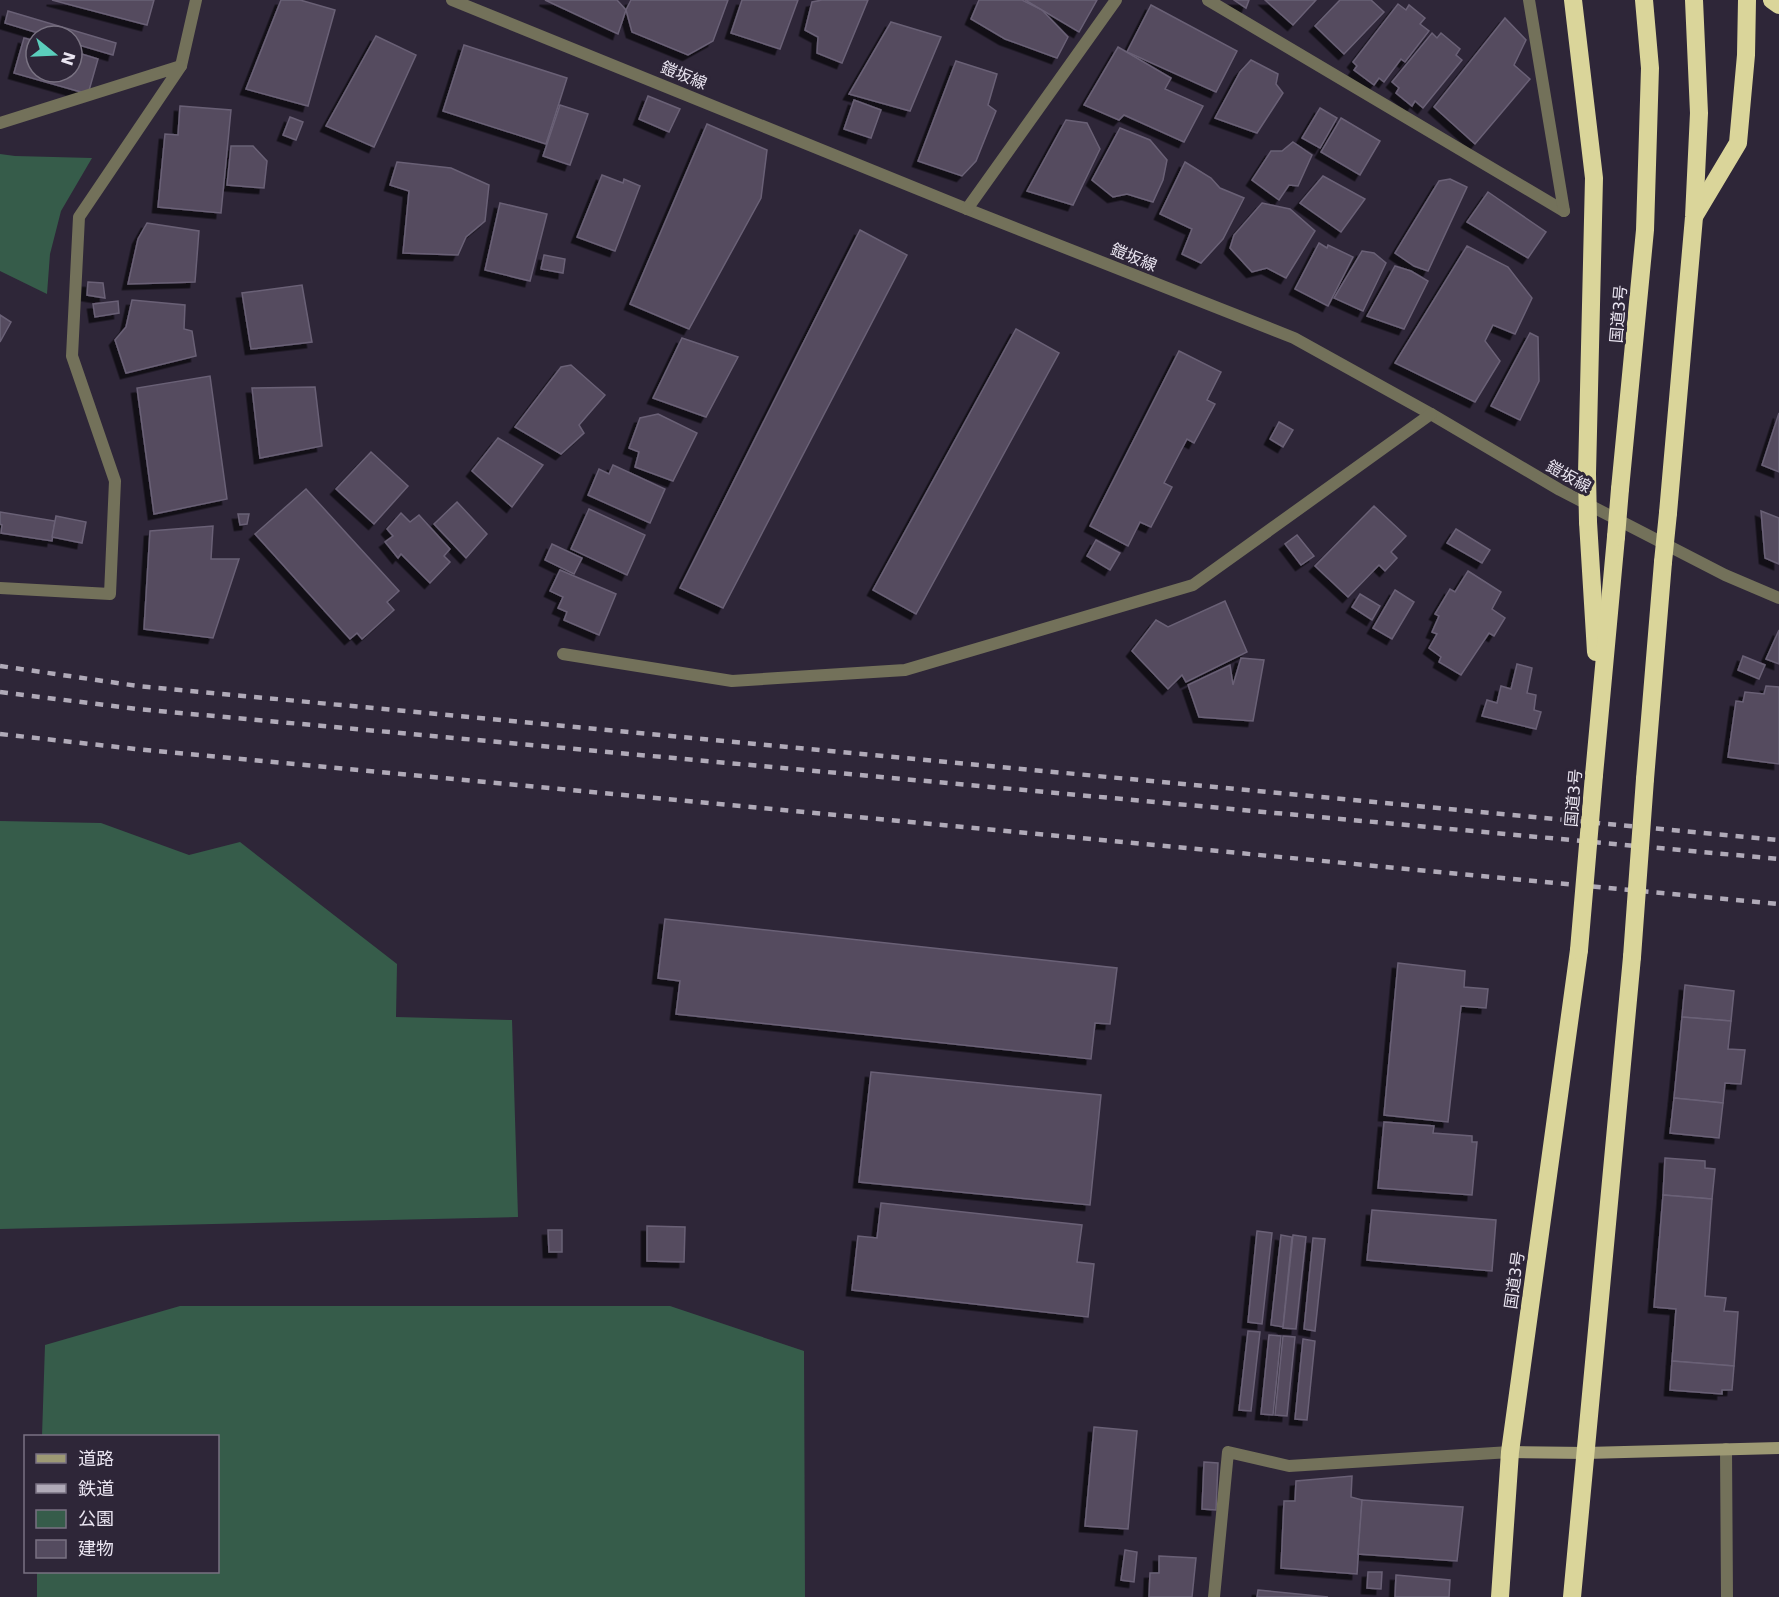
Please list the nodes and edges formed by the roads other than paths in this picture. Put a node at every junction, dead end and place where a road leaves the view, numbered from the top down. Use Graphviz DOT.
graph roads {
  1 [pos="196,0"];
  2 [pos="452,0"];
  3 [pos="484,0"];
  4 [pos="1116,0"];
  5 [pos="1208,0"];
  6 [pos="1529,0"];
  7 [pos="1573,0"];
  8 [pos="1644,0"];
  9 [pos="1747,0"];
  10 [pos="1772,0"];
  11 [pos="1694,3"];
  12 [pos="1779,5"];
  13 [pos="473,7"];
  14 [pos="181,66"];
  15 [pos="0,123"];
  16 [pos="967,209"];
  17 [pos="1694,217"];
  18 [pos="1431,414"];
  19 [pos="0,588"];
  20 [pos="1779,598"];
  21 [pos="564,654"];
  22 [pos="1600,708"];
  23 [pos="1779,1448"];
  24 [pos="1726,1449"];
  25 [pos="1510,1452"];
  26 [pos="1586,1453"];
  27 [pos="1575,1596"];
  28 [pos="1214,1597"];
  29 [pos="1500,1597"];
  30 [pos="1726,1597"];
  1 -- 14 [label="street"];
  2 -- 13 [label="street, 鎧坂線"];
  3 -- 13 [label="street"];
  4 -- 16 [label="street"];
  5 -- 6 [label="street"];
  7 -- 22 [label="highway, bridge"];
  8 -- 22 [label="highway, 国道3号, bridge"];
  9 -- 17 [label="highway"];
  10 -- 12 [label="highway"];
  11 -- 17 [label="highway"];
  13 -- 16 [label="street, 鎧坂線"];
  14 -- 15 [label="street"];
  14 -- 19 [label="street"];
  16 -- 18 [label="street, 鎧坂線"];
  17 -- 26 [label="highway, bridge"];
  18 -- 20 [label="street, 鎧坂線"];
  18 -- 21 [label="street"];
  22 -- 25 [label="highway, 国道3号, bridge"];
  23 -- 24 [label="street"];
  24 -- 26 [label="street"];
  24 -- 30 [label="street"];
  25 -- 26 [label="street"];
  25 -- 28 [label="street"];
  25 -- 29 [label="highway, 国道3号"];
  26 -- 27 [label="highway"];
}
